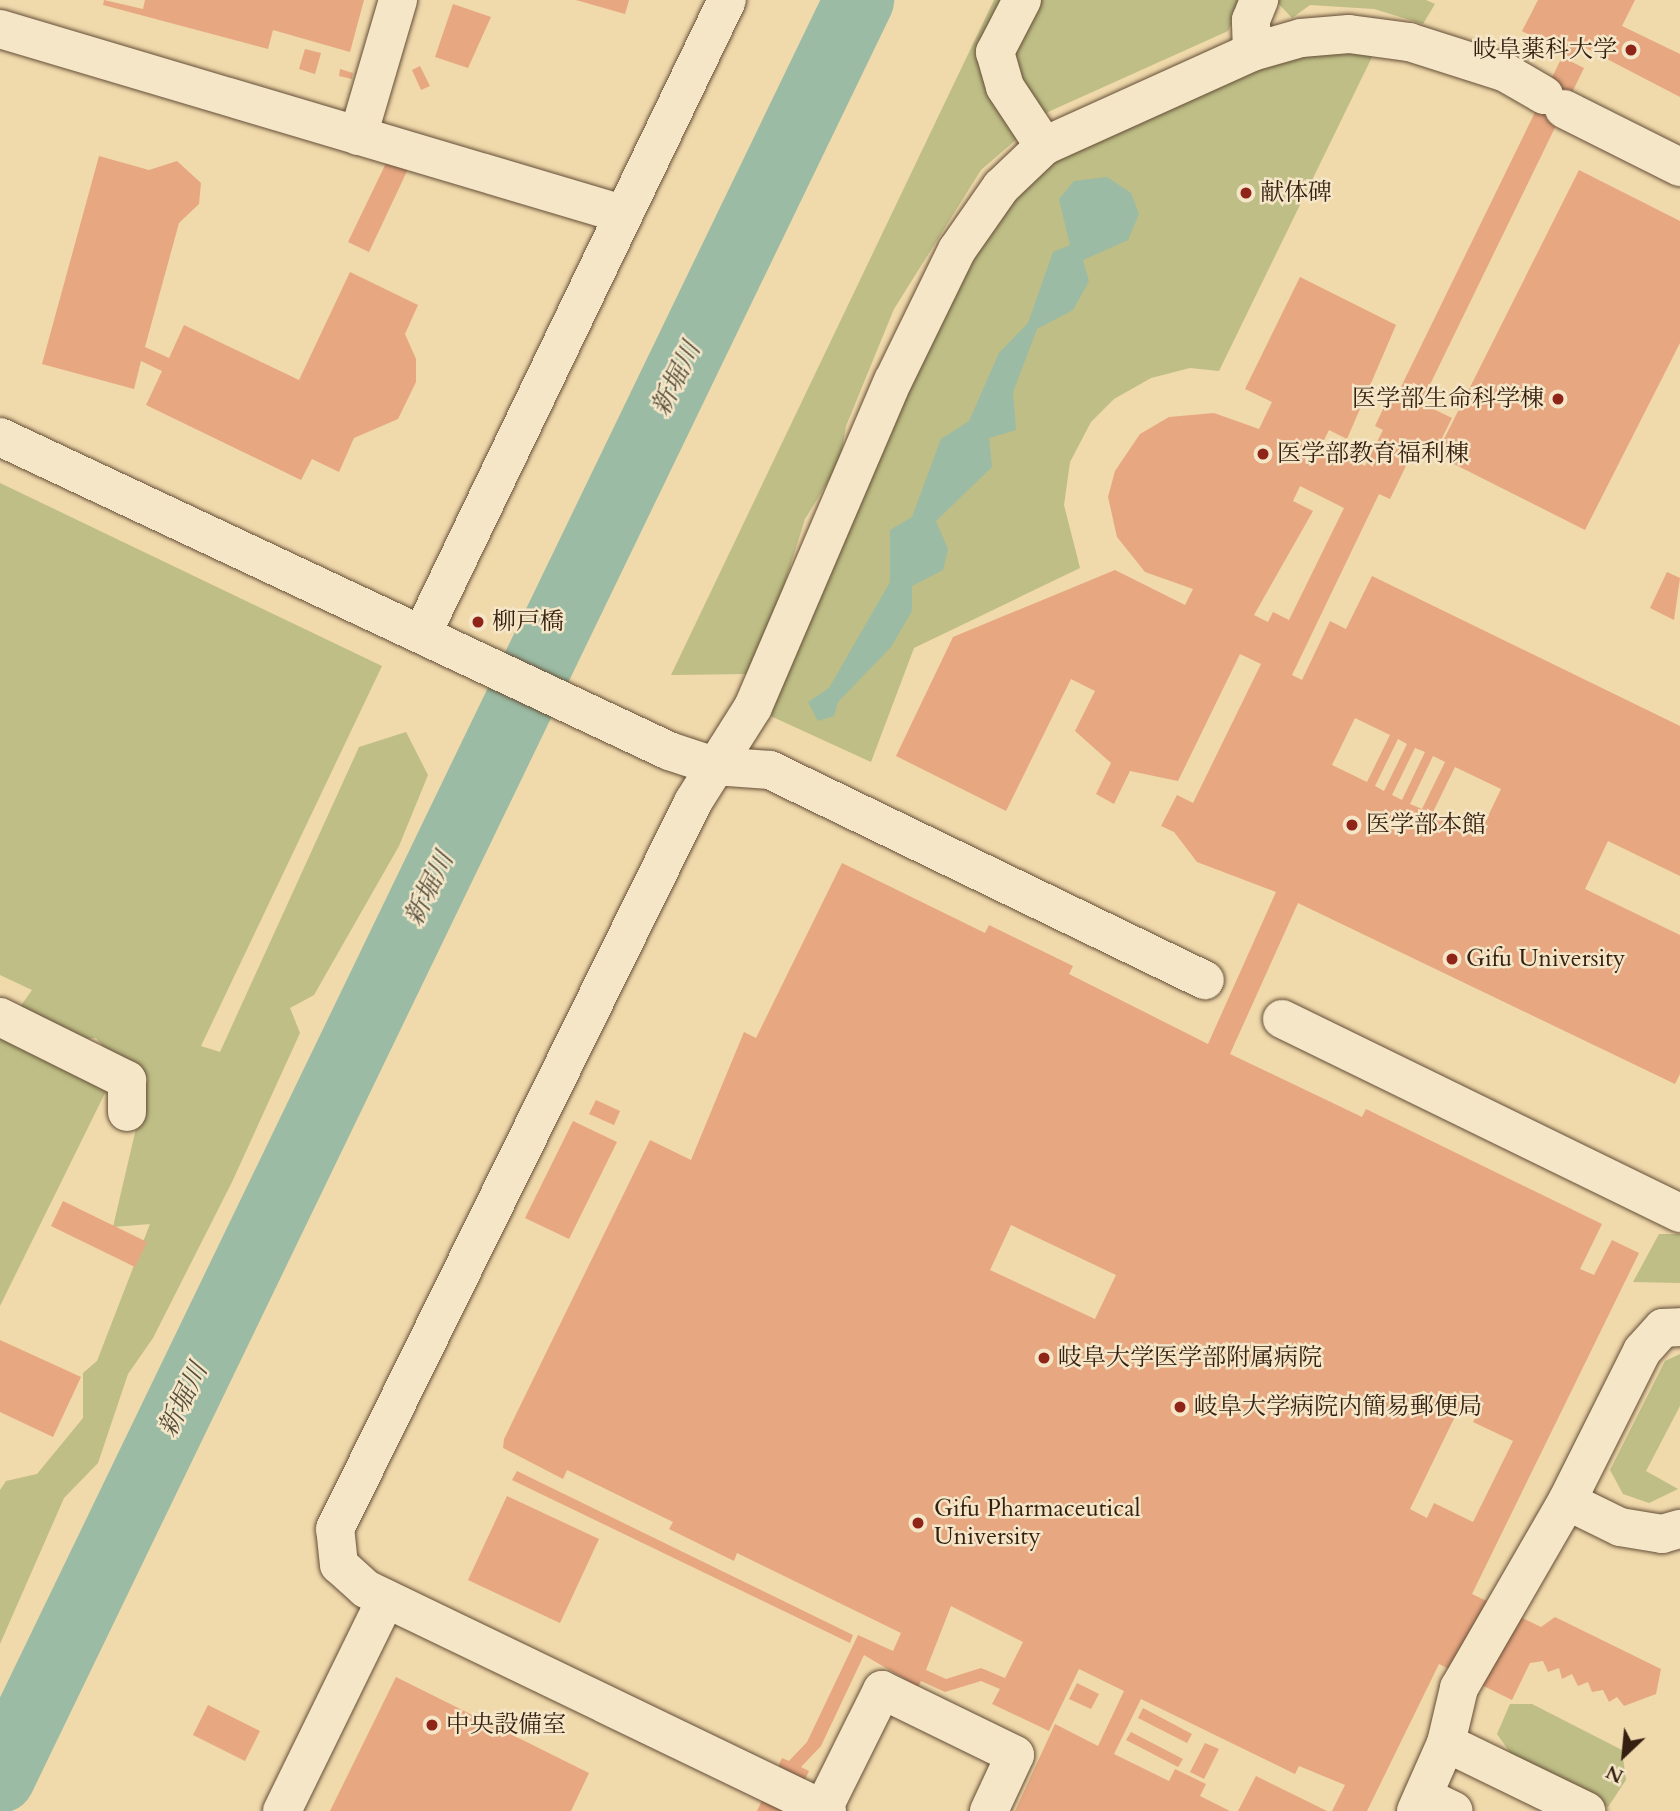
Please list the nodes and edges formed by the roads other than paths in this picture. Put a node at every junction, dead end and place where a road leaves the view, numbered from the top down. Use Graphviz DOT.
graph roads {
  1 [pos="398,0"];
  2 [pos="727,0"];
  3 [pos="1021,0"];
  4 [pos="1259,0"];
  5 [pos="0,30"];
  6 [pos="1252,52"];
  7 [pos="358,136"];
  8 [pos="1044,146"];
  9 [pos="1680,167"];
  10 [pos="622,214"];
  11 [pos="0,437"];
  12 [pos="424,632"];
  13 [pos="714,766"];
  14 [pos="1205,980"];
  15 [pos="0,1017"];
  16 [pos="1282,1019"];
  17 [pos="127,1112"];
  18 [pos="1680,1213"];
  19 [pos="1680,1327"];
  20 [pos="1567,1501"];
  21 [pos="1680,1530"];
  22 [pos="386,1599"];
  23 [pos="1446,1743"];
  24 [pos="1431,1806"];
  25 [pos="824,1810"];
  26 [pos="282,1811"];
  27 [pos="989,1811"];
  28 [pos="1586,1811"];
  1 -- 7 [label="lane"];
  2 -- 10 [label="lane"];
  3 -- 8 [label="lane"];
  4 -- 6 [label="lane"];
  5 -- 7 [label="lane"];
  6 -- 8 [label="lane"];
  6 -- 9 [label="lane"];
  7 -- 10 [label="lane"];
  8 -- 13 [label="lane"];
  10 -- 12 [label="lane"];
  11 -- 12 [label="lane"];
  12 -- 13 [label="lane"];
  13 -- 14 [label="lane"];
  13 -- 22 [label="lane"];
  15 -- 17 [label="lane"];
  16 -- 18 [label="lane"];
  19 -- 20 [label="lane"];
  20 -- 21 [label="lane"];
  20 -- 23 [label="lane"];
  22 -- 25 [label="lane"];
  22 -- 26 [label="lane"];
  23 -- 24 [label="lane"];
  23 -- 28 [label="lane"];
  25 -- 27 [label="lane"];
}
